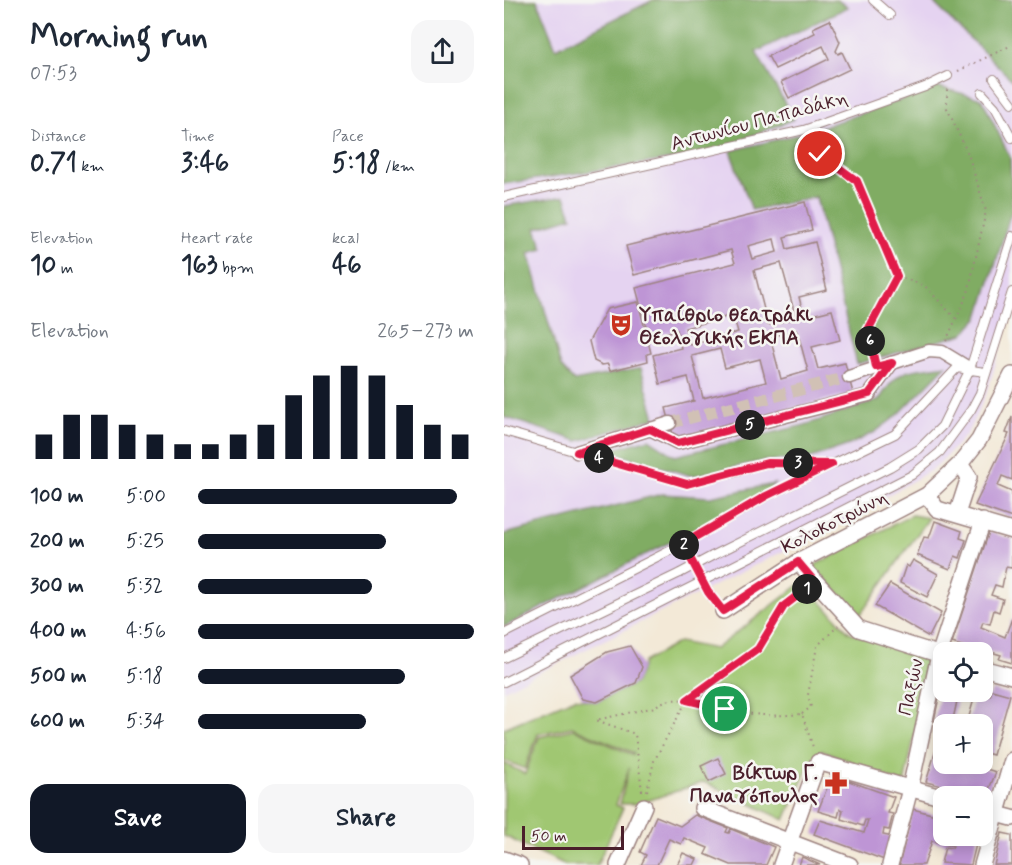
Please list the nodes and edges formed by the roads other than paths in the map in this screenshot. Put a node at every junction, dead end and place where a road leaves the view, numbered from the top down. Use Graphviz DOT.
graph roads {
  1 [pos="873,0"];
  2 [pos="890,15"];
  3 [pos="948,76"];
  4 [pos="994,79"];
  5 [pos="982,93"];
  6 [pos="1012,103"];
  7 [pos="1012,138"];
  8 [pos="504,197"];
  9 [pos="1012,236"];
  10 [pos="1012,292"];
  11 [pos="892,363"];
  12 [pos="970,369"];
  13 [pos="985,372"];
  14 [pos="1012,375"];
  15 [pos="849,378"];
  16 [pos="670,423"];
  17 [pos="650,429"];
  18 [pos="504,431"];
  19 [pos="577,452"];
  20 [pos="832,464"];
  21 [pos="960,464"];
  22 [pos="927,495"];
  23 [pos="957,514"];
  24 [pos="983,521"];
  25 [pos="1012,531"];
  26 [pos="683,544"];
  27 [pos="798,562"];
  28 [pos="723,611"];
  29 [pos="504,634"];
  30 [pos="945,642"];
  31 [pos="933,652"];
  32 [pos="504,658"];
  33 [pos="993,671"];
  34 [pos="1012,676"];
  35 [pos="504,682"];
  36 [pos="933,690"];
  37 [pos="1012,760"];
  38 [pos="910,789"];
  39 [pos="933,795"];
  40 [pos="993,805"];
  41 [pos="644,806"];
  42 [pos="702,808"];
  43 [pos="993,813"];
  44 [pos="1012,818"];
  45 [pos="791,842"];
  46 [pos="985,846"];
  47 [pos="504,859"];
  48 [pos="520,865"];
  49 [pos="618,865"];
  50 [pos="781,865"];
  51 [pos="850,865"];
  52 [pos="890,865"];
  53 [pos="982,865"];
  1 -- 2 [label="lane"];
  3 -- 8 [label="lane, Αντωνίου Παπαδάκη"];
  4 -- 6 [label="lane"];
  5 -- 7 [label="lane"];
  9 -- 12 [label="lane"];
  10 -- 13 [label="lane"];
  11 -- 12 [label="street"];
  11 -- 15 [label="street"];
  11 -- 17 [label="street"];
  12 -- 13 [label="lane"];
  12 -- 20 [label="lane"];
  12 -- 32 [label="lane, bridge"];
  13 -- 35 [label="lane, bridge"];
  14 -- 21 [label="street, Κολοκοτρώνη"];
  16 -- 17 [label="street"];
  17 -- 19 [label="street"];
  18 -- 19 [label="lane"];
  19 -- 20 [label="lane"];
  20 -- 26 [label="lane"];
  21 -- 22 [label="street, Κολοκοτρώνη"];
  21 -- 23 [label="street"];
  22 -- 23 [label="street"];
  22 -- 27 [label="street, Κολοκοτρώνη"];
  23 -- 24 [label="street"];
  24 -- 25 [label="street"];
  24 -- 30 [label="street, Παξών"];
  26 -- 28 [label="lane"];
  26 -- 29 [label="lane"];
  27 -- 28 [label="street, Κολοκοτρώνη"];
  27 -- 31 [label="street"];
  33 -- 34 [label="street"];
  36 -- 38 [label="street, Παξών"];
  37 -- 40 [label="street"];
  38 -- 39 [label="street"];
  38 -- 45 [label="street"];
  38 -- 52 [label="street, Παξών"];
  41 -- 49 [label="street"];
  42 -- 45 [label="street"];
  43 -- 44 [label="street"];
  45 -- 50 [label="street"];
  45 -- 51 [label="street"];
  46 -- 53 [label="street"];
  47 -- 48 [label="street"];
}
